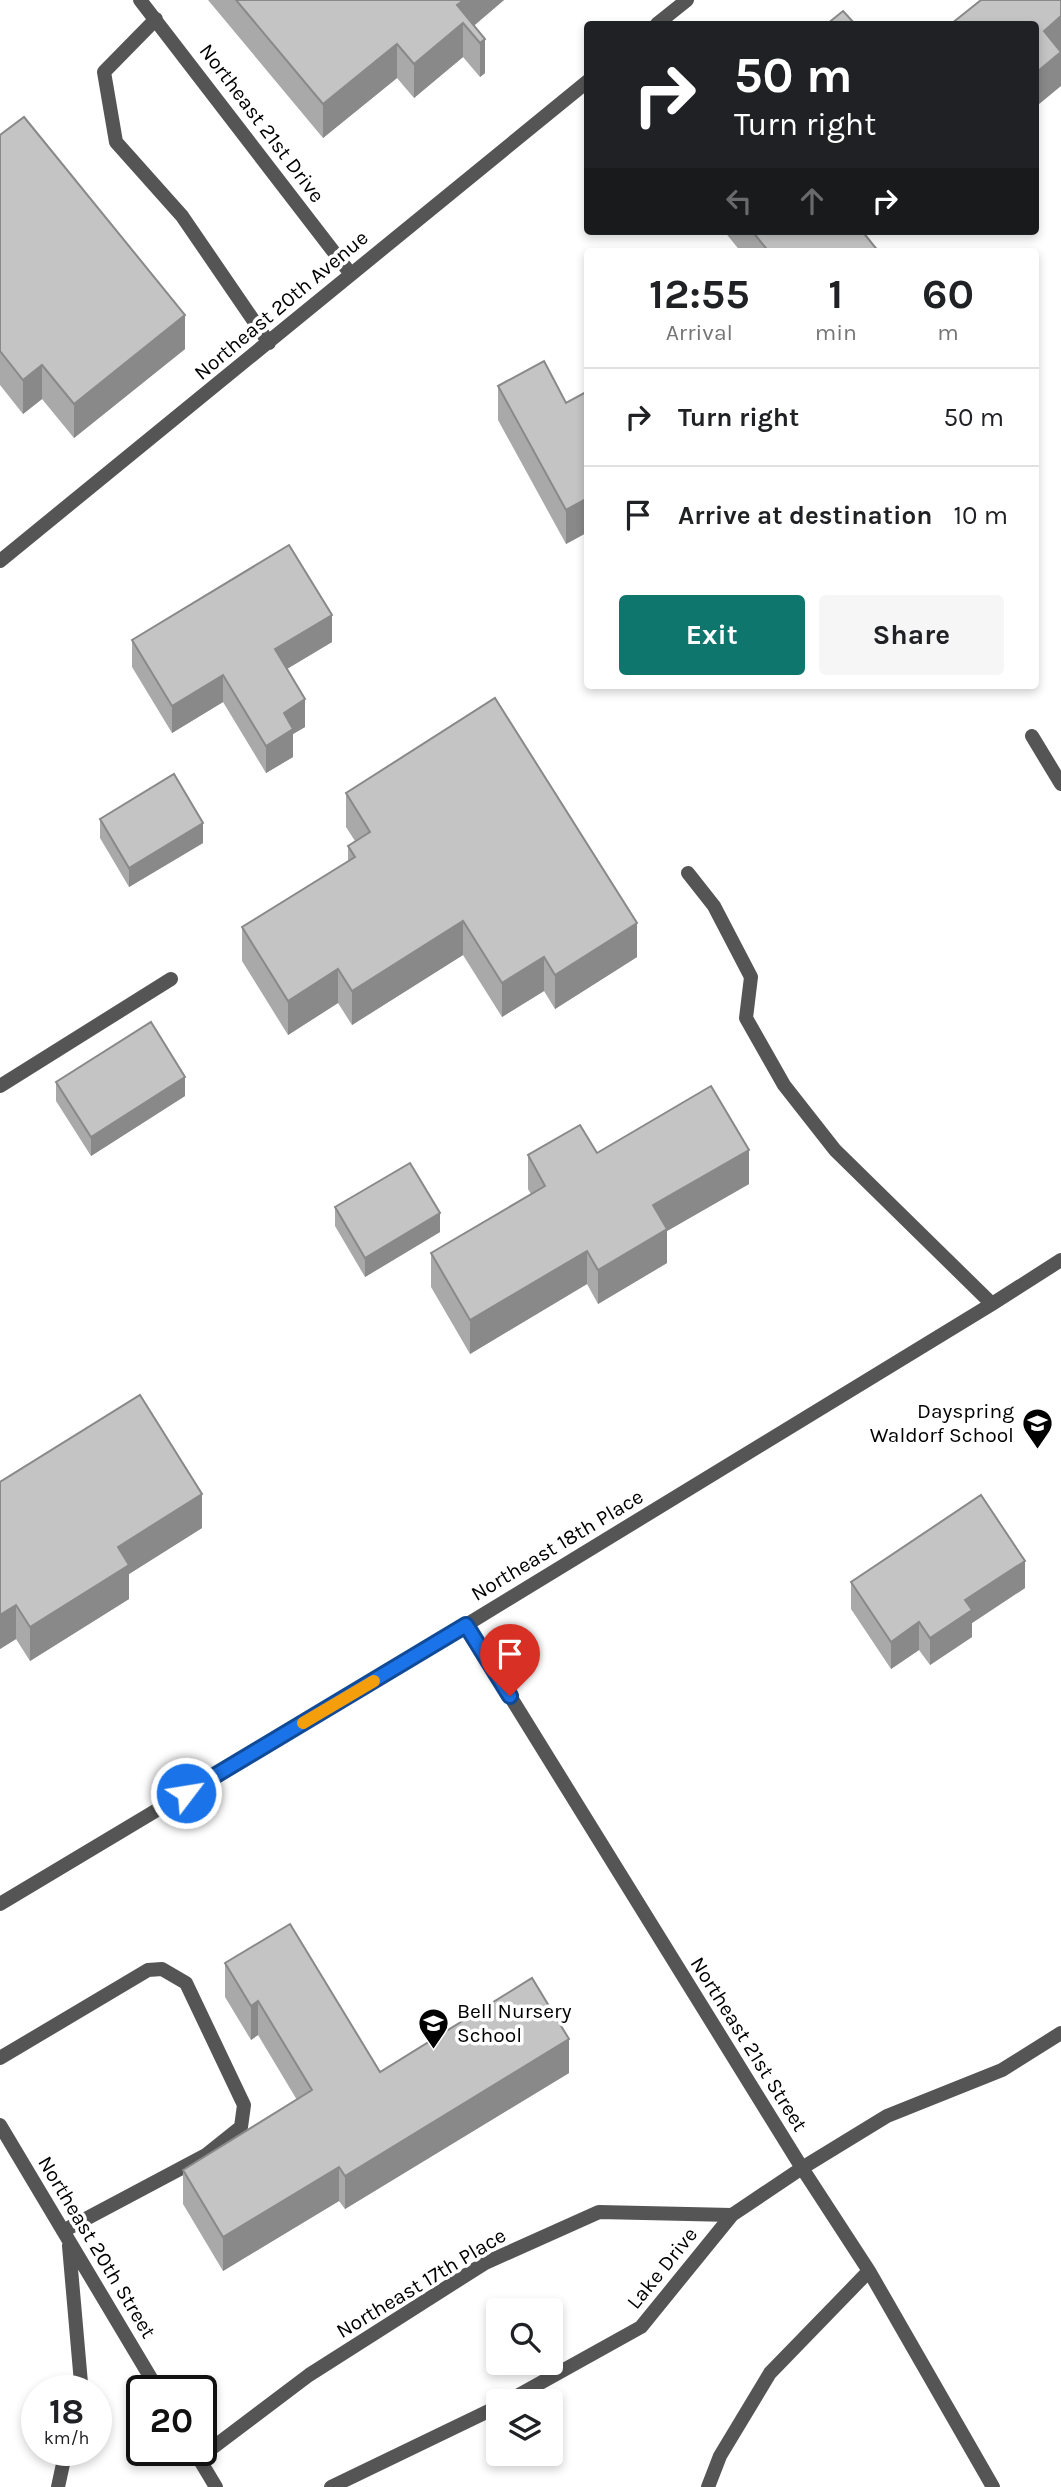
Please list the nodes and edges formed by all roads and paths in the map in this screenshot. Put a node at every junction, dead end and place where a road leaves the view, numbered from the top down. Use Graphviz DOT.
graph roads {
  1 [pos="140,0"];
  2 [pos="688,0"];
  3 [pos="156,19"];
  4 [pos="661,21"];
  5 [pos="584,83"];
  6 [pos="350,273"];
  7 [pos="269,343"];
  8 [pos="0,561"];
  9 [pos="1032,736"];
  10 [pos="1061,784"];
  11 [pos="688,873"];
  12 [pos="172,979"];
  13 [pos="0,1086"];
  14 [pos="1061,1260"];
  15 [pos="992,1304"];
  16 [pos="466,1625"];
  17 [pos="0,1904"];
  18 [pos="1061,2033"];
  19 [pos="0,2057"];
  20 [pos="0,2125"];
  21 [pos="802,2168"];
  22 [pos="732,2215"];
  23 [pos="66,2236"];
  24 [pos="869,2271"];
  25 [pos="79,2375"];
  26 [pos="149,2375"];
  27 [pos="530,2389"];
  28 [pos="486,2412"];
  29 [pos="217,2440"];
  30 [pos="63,2466"];
  31 [pos="204,2466"];
  32 [pos="58,2487"];
  33 [pos="216,2487"];
  34 [pos="331,2487"];
  35 [pos="708,2487"];
  36 [pos="993,2487"];
  1 -- 3 [label="lane, Northeast 21st Drive"];
  2 -- 4 [label="lane"];
  3 -- 6 [label="lane, Northeast 21st Drive"];
  3 -- 7 [label="lane"];
  5 -- 6 [label="lane, Northeast 20th Avenue"];
  6 -- 7 [label="lane, Northeast 20th Avenue"];
  7 -- 8 [label="lane, Northeast 20th Avenue"];
  9 -- 10 [label="lane"];
  11 -- 15 [label="lane"];
  12 -- 13 [label="lane"];
  14 -- 15 [label="lane, Northeast 18th Place"];
  15 -- 16 [label="lane, Northeast 18th Place"];
  16 -- 17 [label="lane, Northeast 18th Place"];
  16 -- 21 [label="lane, Northeast 21st Street"];
  18 -- 21 [label="lane"];
  19 -- 23 [label="lane"];
  20 -- 23 [label="lane, Northeast 20th Street"];
  21 -- 22 [label="lane"];
  21 -- 24 [label="lane, Northeast 21st Street"];
  22 -- 27 [label="lane, Lake Drive"];
  22 -- 29 [label="lane, Northeast 17th Place"];
  23 -- 25 [label="lane"];
  23 -- 26 [label="lane, Northeast 20th Street"];
  24 -- 35 [label="lane"];
  24 -- 36 [label="lane, Northeast 21st Street"];
  28 -- 34 [label="lane"];
  30 -- 32 [label="lane"];
  31 -- 33 [label="lane"];
}
